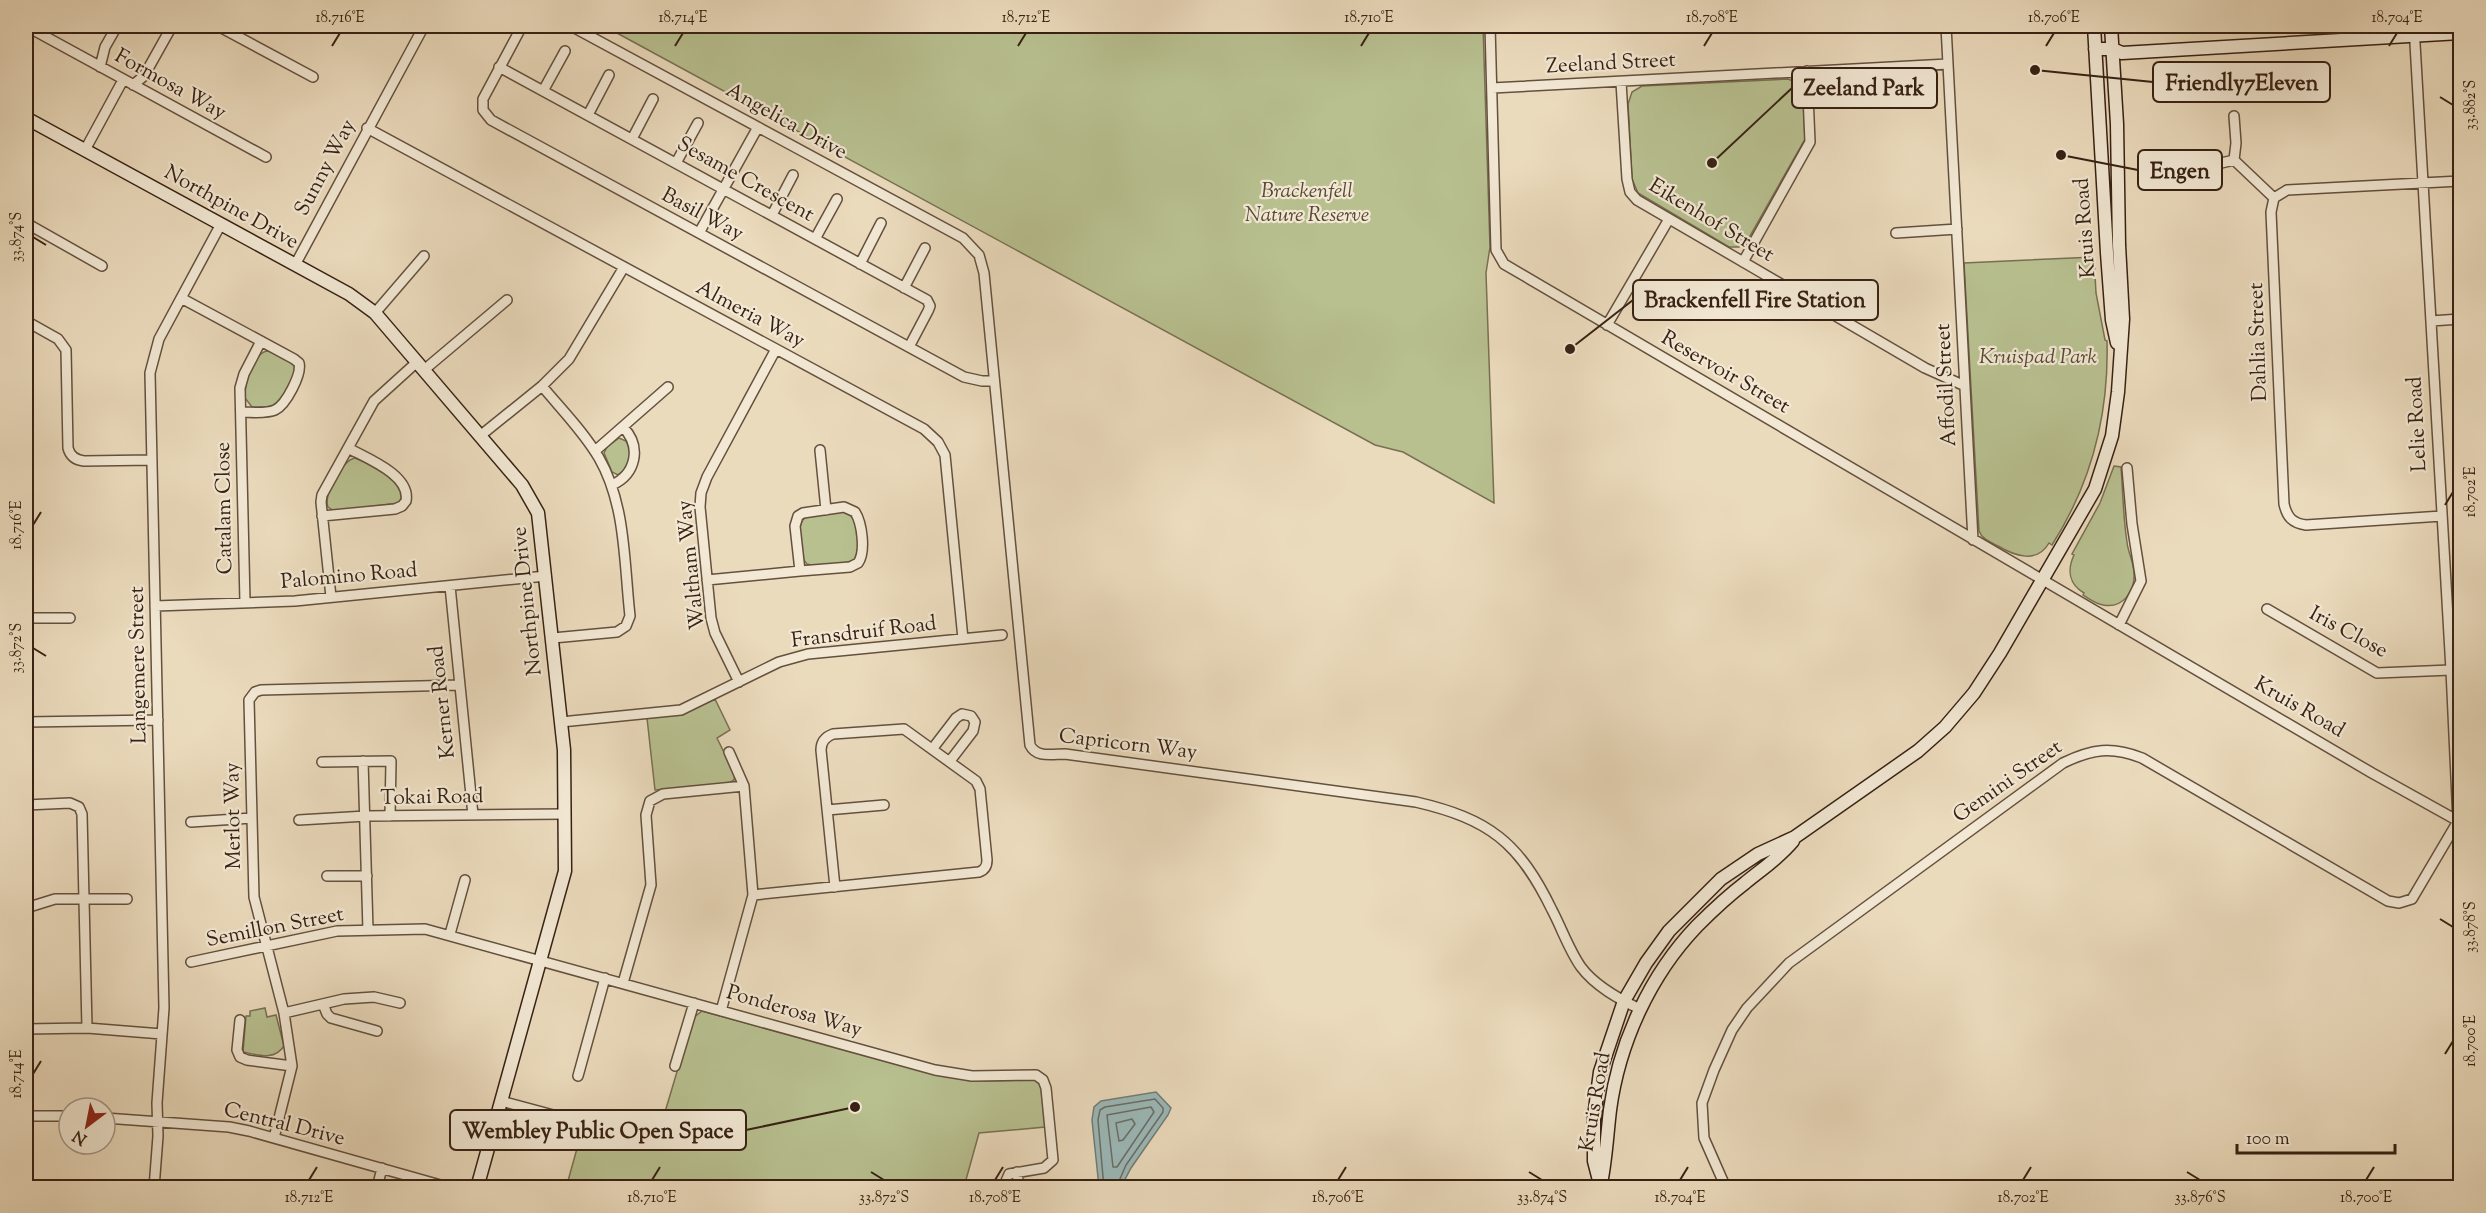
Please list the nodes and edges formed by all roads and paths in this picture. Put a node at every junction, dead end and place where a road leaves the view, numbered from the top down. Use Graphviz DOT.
graph roads {
  1 [pos="26,26"];
  2 [pos="117,26"];
  3 [pos="172,26"];
  4 [pos="218,26"];
  5 [pos="424,26"];
  6 [pos="522,26"];
  7 [pos="571,26"];
  8 [pos="1490,26"];
  9 [pos="1946,26"];
  10 [pos="2094,26"];
  11 [pos="2111,26"];
  12 [pos="2415,30"];
  13 [pos="2460,33"];
  14 [pos="565,51"];
  15 [pos="2116,55"];
  16 [pos="2096,56"];
  17 [pos="1948,64"];
  18 [pos="100,67"];
  19 [pos="499,67"];
  20 [pos="1807,71"];
  21 [pos="609,75"];
  22 [pos="313,77"];
  23 [pos="123,80"];
  24 [pos="1621,81"];
  25 [pos="133,85"];
  26 [pos="1491,88"];
  27 [pos="543,91"];
  28 [pos="653,99"];
  29 [pos="588,115"];
  30 [pos="2234,116"];
  31 [pos="26,118"];
  32 [pos="698,123"];
  33 [pos="758,127"];
  34 [pos="367,128"];
  35 [pos="632,139"];
  36 [pos="85,150"];
  37 [pos="266,157"];
  38 [pos="2234,160"];
  39 [pos="676,164"];
  40 [pos="2163,166"];
  41 [pos="793,175"];
  42 [pos="2460,181"];
  43 [pos="2424,183"];
  44 [pos="724,189"];
  45 [pos="2274,198"];
  46 [pos="837,199"];
  47 [pos="772,215"];
  48 [pos="1669,219"];
  49 [pos="26,223"];
  50 [pos="881,223"];
  51 [pos="221,224"];
  52 [pos="1957,230"];
  53 [pos="699,233"];
  54 [pos="1896,233"];
  55 [pos="815,239"];
  56 [pos="925,248"];
  57 [pos="979,255"];
  58 [pos="424,256"];
  59 [pos="1743,262"];
  60 [pos="860,264"];
  61 [pos="295,265"];
  62 [pos="102,266"];
  63 [pos="624,267"];
  64 [pos="904,288"];
  65 [pos="181,298"];
  66 [pos="507,300"];
  67 [pos="375,313"];
  68 [pos="2460,319"];
  69 [pos="26,321"];
  70 [pos="2431,321"];
  71 [pos="1607,325"];
  72 [pos="261,341"];
  73 [pos="909,347"];
  74 [pos="776,349"];
  75 [pos="2120,356"];
  76 [pos="421,366"];
  77 [pos="994,381"];
  78 [pos="542,386"];
  79 [pos="1965,386"];
  80 [pos="668,387"];
  81 [pos="241,412"];
  82 [pos="623,427"];
  83 [pos="480,436"];
  84 [pos="348,448"];
  85 [pos="820,450"];
  86 [pos="595,451"];
  87 [pos="152,460"];
  88 [pos="2127,468"];
  89 [pos="612,486"];
  90 [pos="826,510"];
  91 [pos="322,516"];
  92 [pos="2442,516"];
  93 [pos="1973,540"];
  94 [pos="800,572"];
  95 [pos="546,576"];
  96 [pos="707,580"];
  97 [pos="2043,580"];
  98 [pos="450,586"];
  99 [pos="331,597"];
  100 [pos="245,602"];
  101 [pos="155,606"];
  102 [pos="2267,609"];
  103 [pos="26,618"];
  104 [pos="70,618"];
  105 [pos="2119,625"];
  106 [pos="1002,635"];
  107 [pos="553,638"];
  108 [pos="963,639"];
  109 [pos="2454,674"];
  110 [pos="739,682"];
  111 [pos="460,685"];
  112 [pos="158,720"];
  113 [pos="26,722"];
  114 [pos="561,722"];
  115 [pos="933,748"];
  116 [pos="729,752"];
  117 [pos="363,761"];
  118 [pos="950,761"];
  119 [pos="322,762"];
  120 [pos="744,786"];
  121 [pos="26,805"];
  122 [pos="884,805"];
  123 [pos="828,810"];
  124 [pos="565,814"];
  125 [pos="473,815"];
  126 [pos="366,816"];
  127 [pos="390,816"];
  128 [pos="252,818"];
  129 [pos="299,820"];
  130 [pos="2459,821"];
  131 [pos="190,822"];
  132 [pos="1795,837"];
  133 [pos="327,876"];
  134 [pos="368,876"];
  135 [pos="465,880"];
  136 [pos="836,886"];
  137 [pos="753,895"];
  138 [pos="85,899"];
  139 [pos="127,899"];
  140 [pos="26,908"];
  141 [pos="368,930"];
  142 [pos="450,934"];
  143 [pos="268,947"];
  144 [pos="541,960"];
  145 [pos="191,962"];
  146 [pos="605,978"];
  147 [pos="623,983"];
  148 [pos="1624,1001"];
  149 [pos="400,1003"];
  150 [pos="694,1003"];
  151 [pos="323,1004"];
  152 [pos="1640,1009"];
  153 [pos="721,1011"];
  154 [pos="284,1013"];
  155 [pos="240,1020"];
  156 [pos="87,1028"];
  157 [pos="26,1029"];
  158 [pos="377,1031"];
  159 [pos="162,1034"];
  160 [pos="292,1066"];
  161 [pos="675,1066"];
  162 [pos="578,1076"];
  163 [pos="501,1101"];
  164 [pos="26,1116"];
  165 [pos="57,1116"];
  166 [pos="117,1119"];
  167 [pos="158,1121"];
  168 [pos="274,1138"];
  169 [pos="650,1141"];
  170 [pos="382,1168"];
  171 [pos="1017,1173"];
  172 [pos="1601,1186"];
  173 [pos="154,1188"];
  174 [pos="377,1188"];
  175 [pos="452,1188"];
  176 [pos="477,1188"];
  177 [pos="1003,1188"];
  178 [pos="1019,1188"];
  179 [pos="1726,1188"];
  1 -- 18 [label="street, Formosa Way"];
  2 -- 18 [label="street"];
  3 -- 25 [label="street"];
  4 -- 22 [label="street"];
  5 -- 34 [label="street, Sunny Way"];
  6 -- 19 [label="street, Basil Way"];
  7 -- 33 [label="street, Angelica Drive"];
  8 -- 26 [label="street, Reservoir Street"];
  9 -- 17 [label="street, Affodil Street"];
  10 -- 16 [label="street, Kruis Road"];
  11 -- 15 [label="street, Kruis Road"];
  12 -- 13 [label="street"];
  12 -- 15 [label="street"];
  12 -- 43 [label="street, Lelie Road"];
  14 -- 27 [label="street"];
  15 -- 16 [label="street"];
  15 -- 75 [label="street, Kruis Road"];
  16 -- 75 [label="street, Kruis Road"];
  17 -- 20 [label="street, Zeeland Street"];
  17 -- 52 [label="street, Affodil Street"];
  18 -- 23 [label="street, Formosa Way"];
  19 -- 27 [label="street, Sesame Crescent"];
  19 -- 53 [label="street, Basil Way"];
  20 -- 24 [label="street, Zeeland Street"];
  20 -- 59 [label="street"];
  21 -- 29 [label="street"];
  23 -- 25 [label="street, Formosa Way"];
  23 -- 36 [label="street"];
  24 -- 26 [label="street, Zeeland Street"];
  24 -- 48 [label="street, Eikenhof Street"];
  25 -- 37 [label="street, Formosa Way"];
  26 -- 71 [label="street, Reservoir Street"];
  27 -- 29 [label="street, Sesame Crescent"];
  28 -- 35 [label="street"];
  29 -- 35 [label="street, Sesame Crescent"];
  30 -- 38 [label="street"];
  31 -- 36 [label="street, Northpine Drive"];
  32 -- 39 [label="street"];
  33 -- 44 [label="street"];
  33 -- 57 [label="street, Angelica Drive"];
  34 -- 61 [label="street, Sunny Way"];
  34 -- 63 [label="street, Almeria Way"];
  35 -- 39 [label="street, Sesame Crescent"];
  36 -- 51 [label="street, Northpine Drive"];
  38 -- 40 [label="street"];
  38 -- 45 [label="street"];
  39 -- 44 [label="street, Sesame Crescent"];
  41 -- 47 [label="street"];
  42 -- 43 [label="street"];
  43 -- 45 [label="street"];
  43 -- 70 [label="street, Lelie Road"];
  44 -- 47 [label="street, Sesame Crescent"];
  44 -- 53 [label="street"];
  45 -- 92 [label="street, Dahlia Street"];
  46 -- 55 [label="street"];
  47 -- 55 [label="street, Sesame Crescent"];
  48 -- 59 [label="street, Eikenhof Street"];
  48 -- 71 [label="street"];
  49 -- 62 [label="street"];
  50 -- 60 [label="street"];
  51 -- 61 [label="street, Northpine Drive"];
  51 -- 65 [label="street, Langemere Street"];
  52 -- 54 [label="street"];
  52 -- 79 [label="street, Affodil Street"];
  53 -- 73 [label="street, Basil Way"];
  55 -- 60 [label="street, Sesame Crescent"];
  56 -- 64 [label="street"];
  57 -- 77 [label="street, Capricorn Way"];
  58 -- 67 [label="street"];
  59 -- 79 [label="street, Eikenhof Street"];
  60 -- 64 [label="street, Sesame Crescent"];
  61 -- 67 [label="street, Northpine Drive"];
  63 -- 74 [label="street, Almeria Way"];
  63 -- 78 [label="street"];
  64 -- 73 [label="street, Sesame Crescent"];
  65 -- 72 [label="street, Catalam Close"];
  65 -- 87 [label="street, Langemere Street"];
  66 -- 76 [label="street"];
  67 -- 76 [label="street, Northpine Drive"];
  68 -- 70 [label="street"];
  69 -- 87 [label="street"];
  70 -- 92 [label="street, Lelie Road"];
  71 -- 93 [label="street, Reservoir Street"];
  72 -- 81 [label="street, Catalam Close"];
  72 -- 81 [label="street, Catalam Close"];
  73 -- 77 [label="street, Basil Way"];
  74 -- 96 [label="street, Waltham Way"];
  74 -- 108 [label="street, Almeria Way"];
  75 -- 97 [label="street, Kruis Road"];
  76 -- 83 [label="street, Northpine Drive"];
  76 -- 84 [label="street"];
  77 -- 148 [label="street, Capricorn Way"];
  78 -- 83 [label="street"];
  78 -- 86 [label="street"];
  79 -- 93 [label="street, Affodil Street"];
  80 -- 82 [label="street"];
  81 -- 100 [label="street, Catalam Close"];
  82 -- 86 [label="street"];
  82 -- 89 [label="street"];
  83 -- 95 [label="street, Northpine Drive"];
  84 -- 91 [label="street"];
  84 -- 91 [label="street"];
  85 -- 90 [label="street"];
  86 -- 89 [label="street"];
  87 -- 101 [label="street, Langemere Street"];
  88 -- 105 [label="street"];
  89 -- 107 [label="street"];
  90 -- 94 [label="street"];
  90 -- 94 [label="street"];
  91 -- 99 [label="street"];
  92 -- 109 [label="street, Lelie Road"];
  93 -- 97 [label="street, Reservoir Street"];
  94 -- 96 [label="street"];
  95 -- 98 [label="street, Palomino Road"];
  95 -- 107 [label="street, Northpine Drive"];
  96 -- 110 [label="street, Waltham Way"];
  97 -- 105 [label="street, Kruis Road"];
  97 -- 132 [label="street, Kruis Road"];
  98 -- 99 [label="street, Palomino Road"];
  98 -- 111 [label="street, Kerner Road"];
  99 -- 100 [label="street, Palomino Road"];
  100 -- 101 [label="street, Palomino Road"];
  101 -- 112 [label="street, Langemere Street"];
  102 -- 109 [label="street, Iris Close"];
  103 -- 104 [label="street"];
  105 -- 130 [label="street, Kruis Road"];
  106 -- 108 [label="street, Fransdruif Road"];
  107 -- 114 [label="street, Northpine Drive"];
  108 -- 110 [label="street, Fransdruif Road"];
  109 -- 130 [label="street, Lelie Road"];
  110 -- 114 [label="street, Fransdruif Road"];
  111 -- 125 [label="street, Kerner Road"];
  111 -- 128 [label="street, Merlot Way"];
  112 -- 113 [label="street"];
  112 -- 159 [label="street, Langemere Street"];
  114 -- 124 [label="street, Northpine Drive"];
  115 -- 118 [label="street"];
  115 -- 118 [label="street"];
  115 -- 123 [label="street"];
  116 -- 120 [label="street"];
  117 -- 119 [label="street"];
  117 -- 126 [label="street"];
  117 -- 127 [label="street"];
  118 -- 136 [label="street"];
  120 -- 137 [label="street"];
  120 -- 147 [label="street"];
  121 -- 138 [label="street"];
  122 -- 123 [label="street"];
  123 -- 136 [label="street"];
  124 -- 125 [label="street, Tokai Road"];
  124 -- 144 [label="street, Northpine Drive"];
  125 -- 127 [label="street, Tokai Road"];
  126 -- 127 [label="street, Tokai Road"];
  126 -- 129 [label="street, Tokai Road"];
  126 -- 134 [label="street"];
  128 -- 131 [label="street"];
  128 -- 143 [label="street, Merlot Way"];
  130 -- 179 [label="street, Gemini Street"];
  132 -- 148 [label="street, Kruis Road"];
  132 -- 152 [label="street, Kruis Road"];
  133 -- 134 [label="street"];
  134 -- 141 [label="street"];
  135 -- 142 [label="street"];
  136 -- 137 [label="street"];
  137 -- 153 [label="street"];
  138 -- 139 [label="street"];
  138 -- 140 [label="street"];
  138 -- 156 [label="street"];
  141 -- 142 [label="street, Semillon Street"];
  141 -- 143 [label="street, Semillon Street"];
  142 -- 144 [label="street, Semillon Street"];
  143 -- 145 [label="street, Semillon Street"];
  143 -- 154 [label="street, Merlot Way"];
  144 -- 146 [label="street, Ponderosa Way"];
  144 -- 163 [label="street, Northpine Drive"];
  146 -- 147 [label="street, Ponderosa Way"];
  146 -- 162 [label="street"];
  147 -- 150 [label="street, Ponderosa Way"];
  148 -- 152 [label="street"];
  148 -- 172 [label="street, Kruis Road"];
  149 -- 151 [label="street"];
  150 -- 153 [label="street, Ponderosa Way"];
  150 -- 161 [label="street"];
  151 -- 154 [label="street"];
  151 -- 158 [label="street"];
  152 -- 172 [label="street, Kruis Road"];
  153 -- 171 [label="street, Ponderosa Way"];
  154 -- 160 [label="street, Merlot Way"];
  155 -- 160 [label="street"];
  156 -- 157 [label="street"];
  156 -- 159 [label="street"];
  159 -- 167 [label="street, Langemere Street"];
  160 -- 168 [label="street, Merlot Way"];
  163 -- 169 [label="street"];
  163 -- 176 [label="street, Northpine Drive"];
  164 -- 165 [label="street"];
  166 -- 167 [label="street, Central Drive"];
  167 -- 168 [label="street, Central Drive"];
  167 -- 173 [label="street, Langemere Street"];
  168 -- 170 [label="street, Central Drive"];
  170 -- 174 [label="street"];
  170 -- 175 [label="street, Central Drive"];
  171 -- 177 [label="street"];
  171 -- 178 [label="street"];
}
